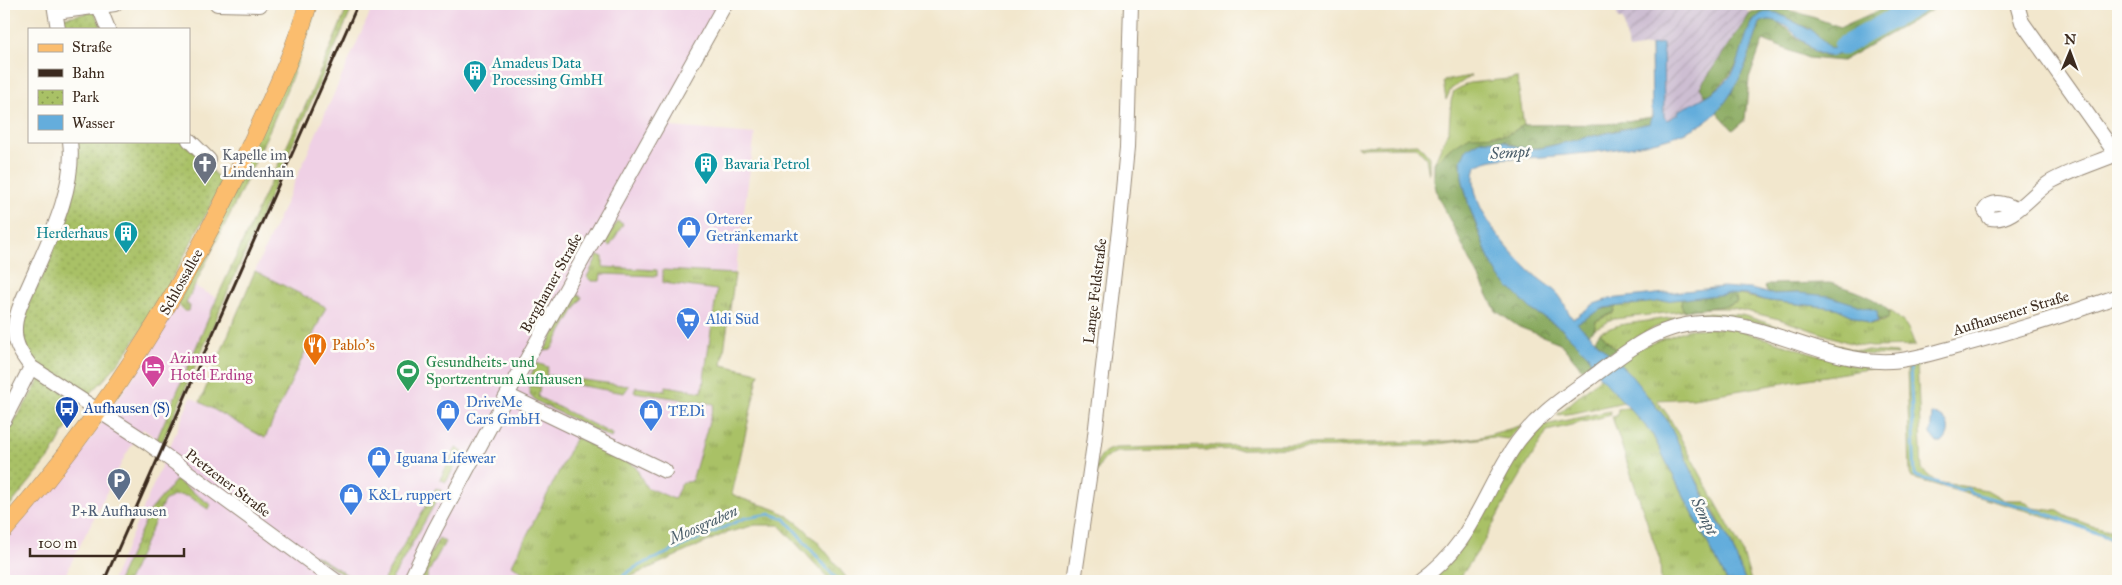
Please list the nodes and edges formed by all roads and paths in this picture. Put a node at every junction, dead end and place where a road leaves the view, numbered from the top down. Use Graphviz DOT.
graph roads {
  1 [pos="115,4"];
  2 [pos="217,4"];
  3 [pos="308,4"];
  4 [pos="725,4"];
  5 [pos="1131,4"];
  6 [pos="2017,4"];
  7 [pos="98,5"];
  8 [pos="260,5"];
  9 [pos="55,8"];
  10 [pos="58,28"];
  11 [pos="108,28"];
  12 [pos="190,141"];
  13 [pos="70,142"];
  14 [pos="2118,156"];
  15 [pos="208,160"];
  16 [pos="2016,209"];
  17 [pos="2118,296"];
  18 [pos="31,367"];
  19 [pos="507,395"];
  20 [pos="100,410"];
  21 [pos="4,420"];
  22 [pos="665,471"];
  23 [pos="4,530"];
  24 [pos="336,581"];
  25 [pos="410,581"];
  26 [pos="1074,581"];
  27 [pos="1420,581"];
  1 -- 7 [label="street"];
  2 -- 8 [label="street"];
  3 -- 20 [label="main road, Schlossallee"];
  4 -- 19 [label="street, Berghamer Straße"];
  5 -- 26 [label="street, Lange Feldstraße"];
  6 -- 14 [label="street"];
  7 -- 9 [label="street"];
  7 -- 11 [label="street"];
  9 -- 10 [label="street"];
  12 -- 15 [label="street"];
  13 -- 18 [label="street"];
  14 -- 16 [label="street"];
  17 -- 27 [label="street, Aufhausener Straße"];
  18 -- 20 [label="street, Pretzener Straße"];
  18 -- 21 [label="street"];
  19 -- 22 [label="street"];
  19 -- 25 [label="street, Berghamer Straße"];
  20 -- 23 [label="main road, Schlossallee"];
  20 -- 24 [label="street, Pretzener Straße"];
}
